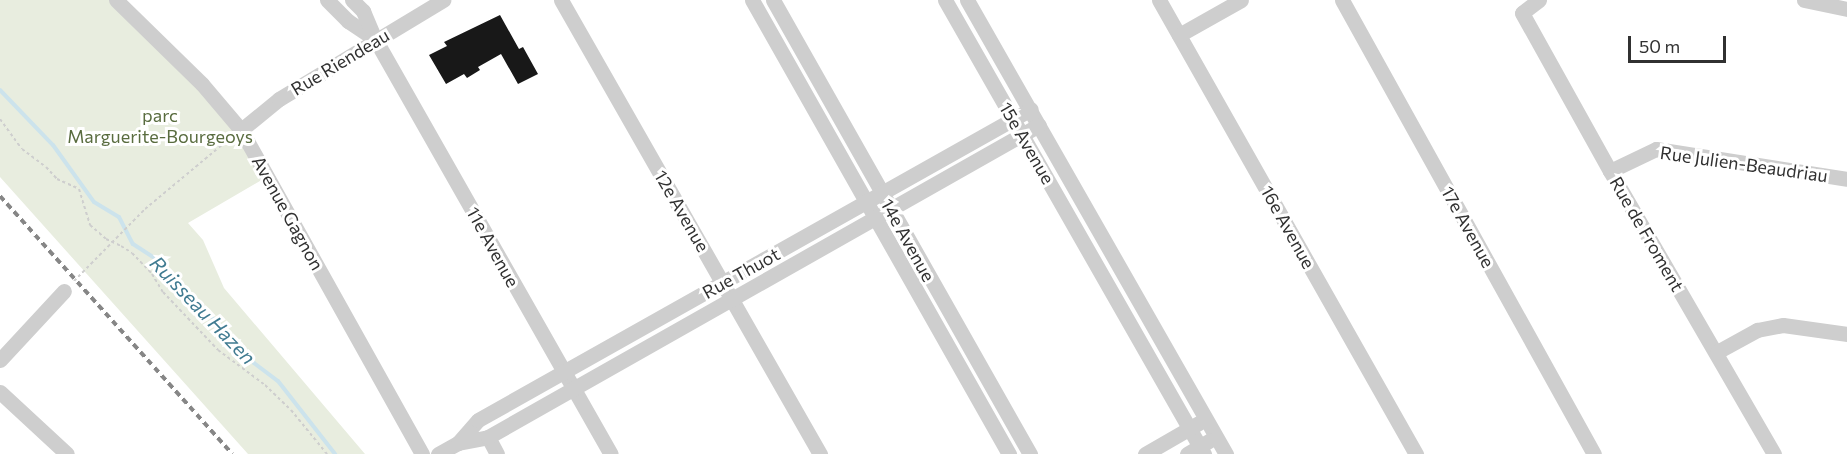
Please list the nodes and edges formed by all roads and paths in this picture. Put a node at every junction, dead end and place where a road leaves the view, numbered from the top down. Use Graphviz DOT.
graph roads {
  1 [pos="116,0"];
  2 [pos="327,0"];
  3 [pos="352,0"];
  4 [pos="443,0"];
  5 [pos="561,0"];
  6 [pos="752,0"];
  7 [pos="773,0"];
  8 [pos="945,0"];
  9 [pos="967,0"];
  10 [pos="1160,0"];
  11 [pos="1241,0"];
  12 [pos="1342,0"];
  13 [pos="1539,0"];
  14 [pos="1804,0"];
  15 [pos="1847,9"];
  16 [pos="787,25"];
  17 [pos="771,34"];
  18 [pos="1179,35"];
  19 [pos="375,39"];
  20 [pos="1030,109"];
  21 [pos="0,119"];
  22 [pos="1013,119"];
  23 [pos="1039,124"];
  24 [pos="241,130"];
  25 [pos="1022,134"];
  26 [pos="1610,171"];
  27 [pos="1847,178"];
  28 [pos="882,193"];
  29 [pos="866,202"];
  30 [pos="890,208"];
  31 [pos="875,217"];
  32 [pos="1125,276"];
  33 [pos="723,283"];
  34 [pos="1108,285"];
  35 [pos="64,291"];
  36 [pos="731,298"];
  37 [pos="1847,334"];
  38 [pos="1717,352"];
  39 [pos="0,360"];
  40 [pos="564,372"];
  41 [pos="572,388"];
  42 [pos="0,392"];
  43 [pos="1206,418"];
  44 [pos="1190,428"];
  45 [pos="488,437"];
  46 [pos="1217,437"];
  47 [pos="458,443"];
  48 [pos="1197,452"];
  49 [pos="67,454"];
  50 [pos="327,454"];
  51 [pos="422,454"];
  52 [pos="438,454"];
  53 [pos="497,454"];
  54 [pos="611,454"];
  55 [pos="820,454"];
  56 [pos="1009,454"];
  57 [pos="1030,454"];
  58 [pos="1145,454"];
  59 [pos="1226,454"];
  60 [pos="1416,454"];
  61 [pos="1594,454"];
  62 [pos="1774,454"];
  1 -- 24 [label="street, Avenue Gagnon"];
  2 -- 19 [label="street, 11e Avenue"];
  3 -- 19 [label="street, 11e Avenue"];
  4 -- 19 [label="street, Rue Riendeau"];
  5 -- 33 [label="street, 12e Avenue"];
  6 -- 17 [label="street, 14e Avenue"];
  7 -- 16 [label="street, 14e Avenue"];
  8 -- 22 [label="street, 15e Avenue"];
  9 -- 20 [label="street, 15e Avenue"];
  10 -- 18 [label="street, 16e Avenue"];
  11 -- 18 [label="street"];
  12 -- 61 [label="street, 17e Avenue"];
  13 -- 26 [label="street, Rue de Froment"];
  14 -- 15 [label="street"];
  16 -- 17 [label="street"];
  16 -- 28 [label="street, 14e Avenue"];
  17 -- 29 [label="street, 14e Avenue"];
  18 -- 60 [label="street, 16e Avenue"];
  19 -- 24 [label="street, Rue Riendeau"];
  19 -- 40 [label="street, 11e Avenue"];
  20 -- 22 [label="street, Rue Thuot"];
  20 -- 23 [label="street, 15e Avenue"];
  21 -- 50 [label="path, bridge"];
  22 -- 25 [label="street, 15e Avenue"];
  22 -- 28 [label="street, Rue Thuot"];
  23 -- 25 [label="street, Rue Thuot"];
  23 -- 32 [label="street, 15e Avenue"];
  24 -- 35 [label="path"];
  24 -- 51 [label="street, Avenue Gagnon"];
  25 -- 30 [label="street, Rue Thuot"];
  25 -- 34 [label="street, 15e Avenue"];
  26 -- 27 [label="street, Rue Julien-Beaudriau"];
  26 -- 38 [label="street, Rue de Froment"];
  28 -- 29 [label="street, Rue Thuot"];
  28 -- 30 [label="street, 14e Avenue"];
  29 -- 31 [label="street, 14e Avenue"];
  29 -- 33 [label="street, Rue Thuot"];
  30 -- 31 [label="street, Rue Thuot"];
  30 -- 57 [label="street, 14e Avenue"];
  31 -- 36 [label="street, Rue Thuot"];
  31 -- 56 [label="street, 14e Avenue"];
  32 -- 34 [label="street"];
  32 -- 43 [label="street, 15e Avenue"];
  33 -- 36 [label="street, 12e Avenue"];
  33 -- 40 [label="street, Rue Thuot"];
  34 -- 44 [label="street, 15e Avenue"];
  35 -- 39 [label="street"];
  36 -- 41 [label="street, Rue Thuot"];
  36 -- 55 [label="street, 12e Avenue"];
  37 -- 38 [label="street"];
  38 -- 62 [label="street, Rue de Froment"];
  40 -- 41 [label="street, 11e Avenue"];
  40 -- 47 [label="street, Rue Thuot"];
  41 -- 45 [label="street, Rue Thuot"];
  41 -- 54 [label="street, 11e Avenue"];
  42 -- 49 [label="street"];
  43 -- 44 [label="street"];
  43 -- 46 [label="street, 15e Avenue"];
  44 -- 48 [label="street, 15e Avenue"];
  44 -- 58 [label="street"];
  45 -- 47 [label="street, Rue Thuot"];
  45 -- 53 [label="street"];
  46 -- 48 [label="street"];
  46 -- 59 [label="street, 15e Avenue"];
  47 -- 52 [label="street, Rue Thuot"];
}
